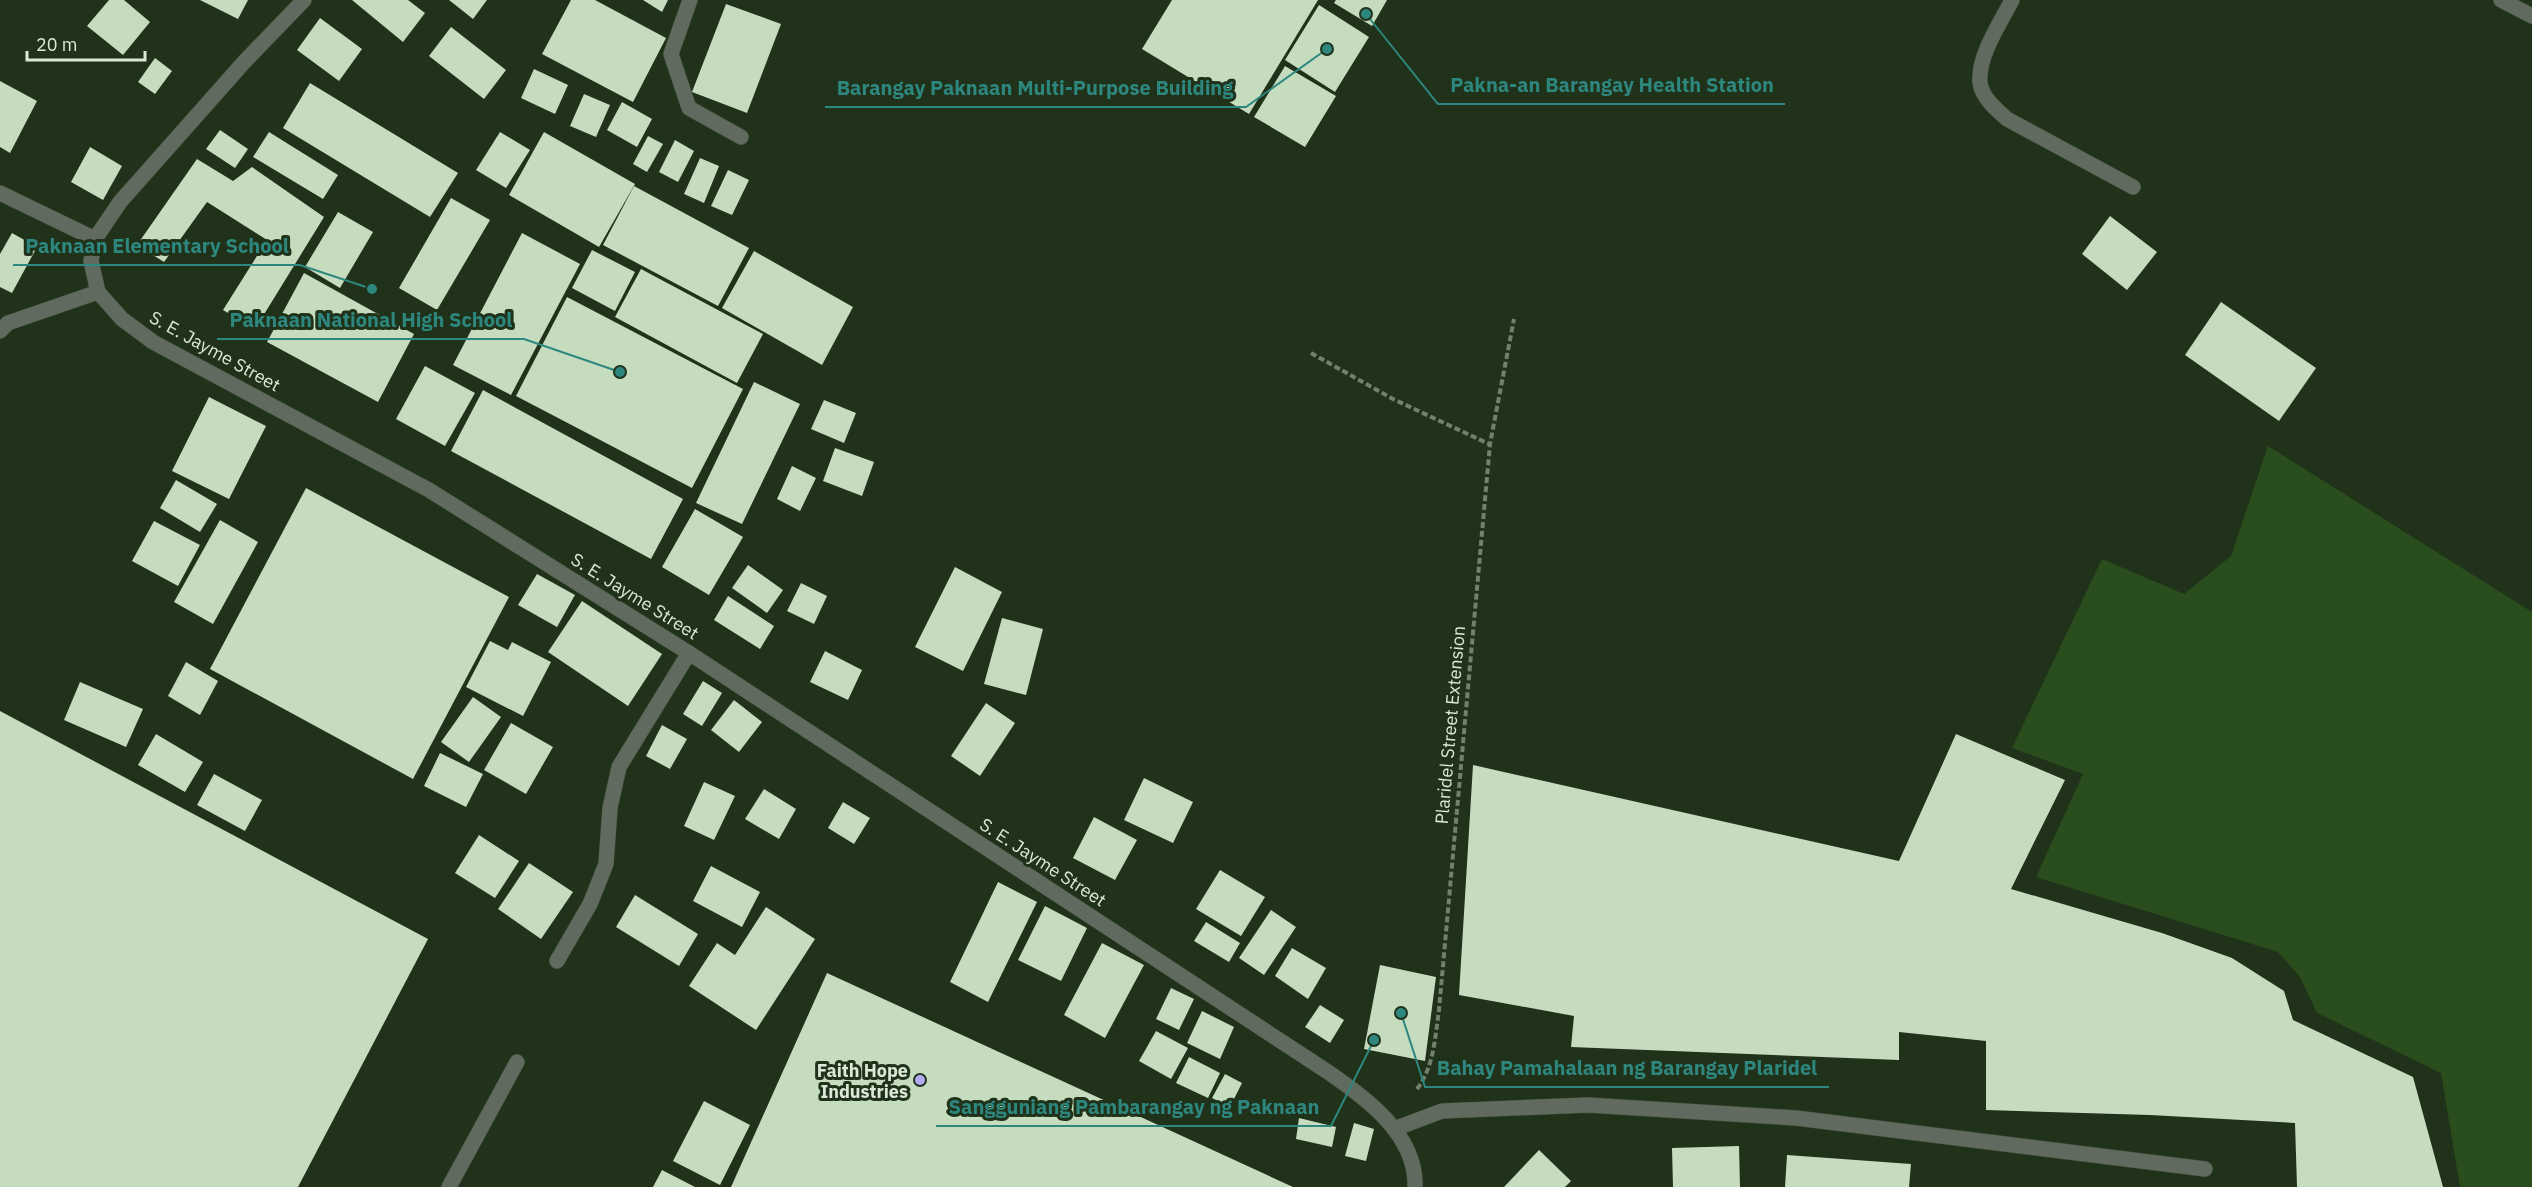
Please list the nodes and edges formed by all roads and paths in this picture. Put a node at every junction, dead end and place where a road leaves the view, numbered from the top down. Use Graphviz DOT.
graph roads {
  1 [pos="304,0"];
  2 [pos="690,0"];
  3 [pos="2012,0"];
  4 [pos="2501,0"];
  5 [pos="2532,16"];
  6 [pos="741,137"];
  7 [pos="2133,187"];
  8 [pos="0,193"];
  9 [pos="95,239"];
  10 [pos="98,292"];
  11 [pos="1514,318"];
  12 [pos="0,330"];
  13 [pos="1311,353"];
  14 [pos="1490,444"];
  15 [pos="689,653"];
  16 [pos="557,961"];
  17 [pos="517,1062"];
  18 [pos="1393,1126"];
  19 [pos="2205,1169"];
  20 [pos="449,1187"];
  21 [pos="1415,1187"];
  1 -- 9 [label="street, S. E. Jayme Street"];
  2 -- 6 [label="street"];
  3 -- 7 [label="street"];
  4 -- 5 [label="street"];
  8 -- 9 [label="street"];
  9 -- 10 [label="street, S. E. Jayme Street"];
  10 -- 12 [label="street"];
  10 -- 15 [label="street, S. E. Jayme Street"];
  11 -- 14 [label="path, Plaridel Street Extension"];
  13 -- 14 [label="path"];
  14 -- 18 [label="path, Plaridel Street Extension"];
  15 -- 16 [label="street"];
  15 -- 18 [label="street, S. E. Jayme Street"];
  17 -- 20 [label="street"];
  18 -- 19 [label="street"];
  18 -- 21 [label="street, S. E. Jayme Street"];
}
